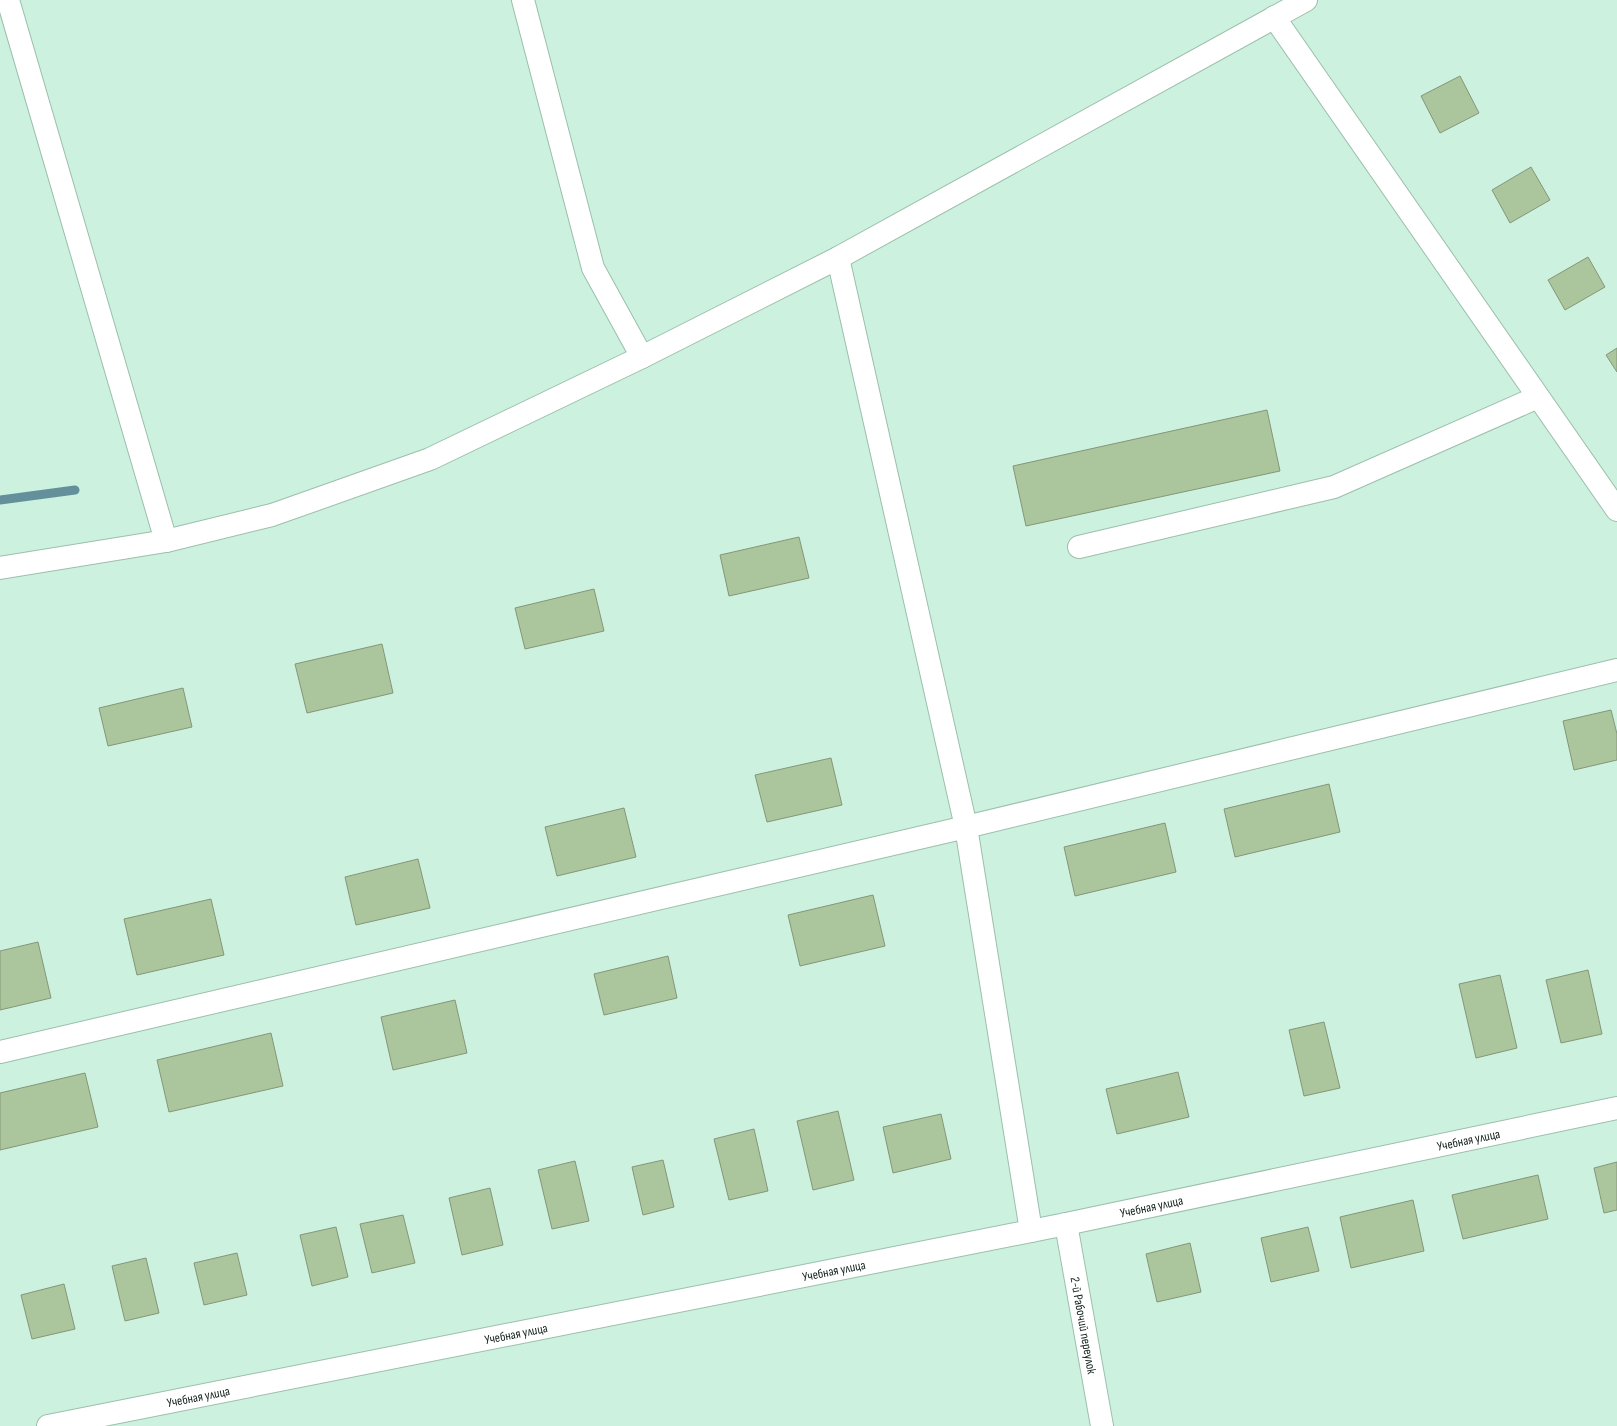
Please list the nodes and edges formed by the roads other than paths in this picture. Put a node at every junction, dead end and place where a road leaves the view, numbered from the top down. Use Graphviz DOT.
graph roads {
  1 [pos="8,0"];
  2 [pos="523,0"];
  3 [pos="1306,0"];
  4 [pos="1274,17"];
  5 [pos="838,258"];
  6 [pos="642,357"];
  7 [pos="1538,397"];
  8 [pos="1617,510"];
  9 [pos="166,541"];
  10 [pos="1079,548"];
  11 [pos="0,568"];
  12 [pos="1617,670"];
  13 [pos="966,827"];
  14 [pos="0,1052"];
  15 [pos="1617,1108"];
  16 [pos="1066,1224"];
  17 [pos="1031,1231"];
  18 [pos="48,1426"];
  19 [pos="1102,1426"];
  1 -- 9 [label="street"];
  2 -- 6 [label="street"];
  3 -- 4 [label="street"];
  4 -- 5 [label="street"];
  4 -- 7 [label="street"];
  5 -- 6 [label="street"];
  5 -- 13 [label="street"];
  6 -- 9 [label="street"];
  7 -- 8 [label="street"];
  7 -- 10 [label="street"];
  9 -- 11 [label="street"];
  12 -- 13 [label="street"];
  13 -- 14 [label="street"];
  13 -- 17 [label="street"];
  15 -- 16 [label="street, Учебная улица"];
  16 -- 17 [label="street, Учебная улица"];
  16 -- 19 [label="street, 2-й Рабочий переулок"];
  17 -- 18 [label="street, Учебная улица"];
}
